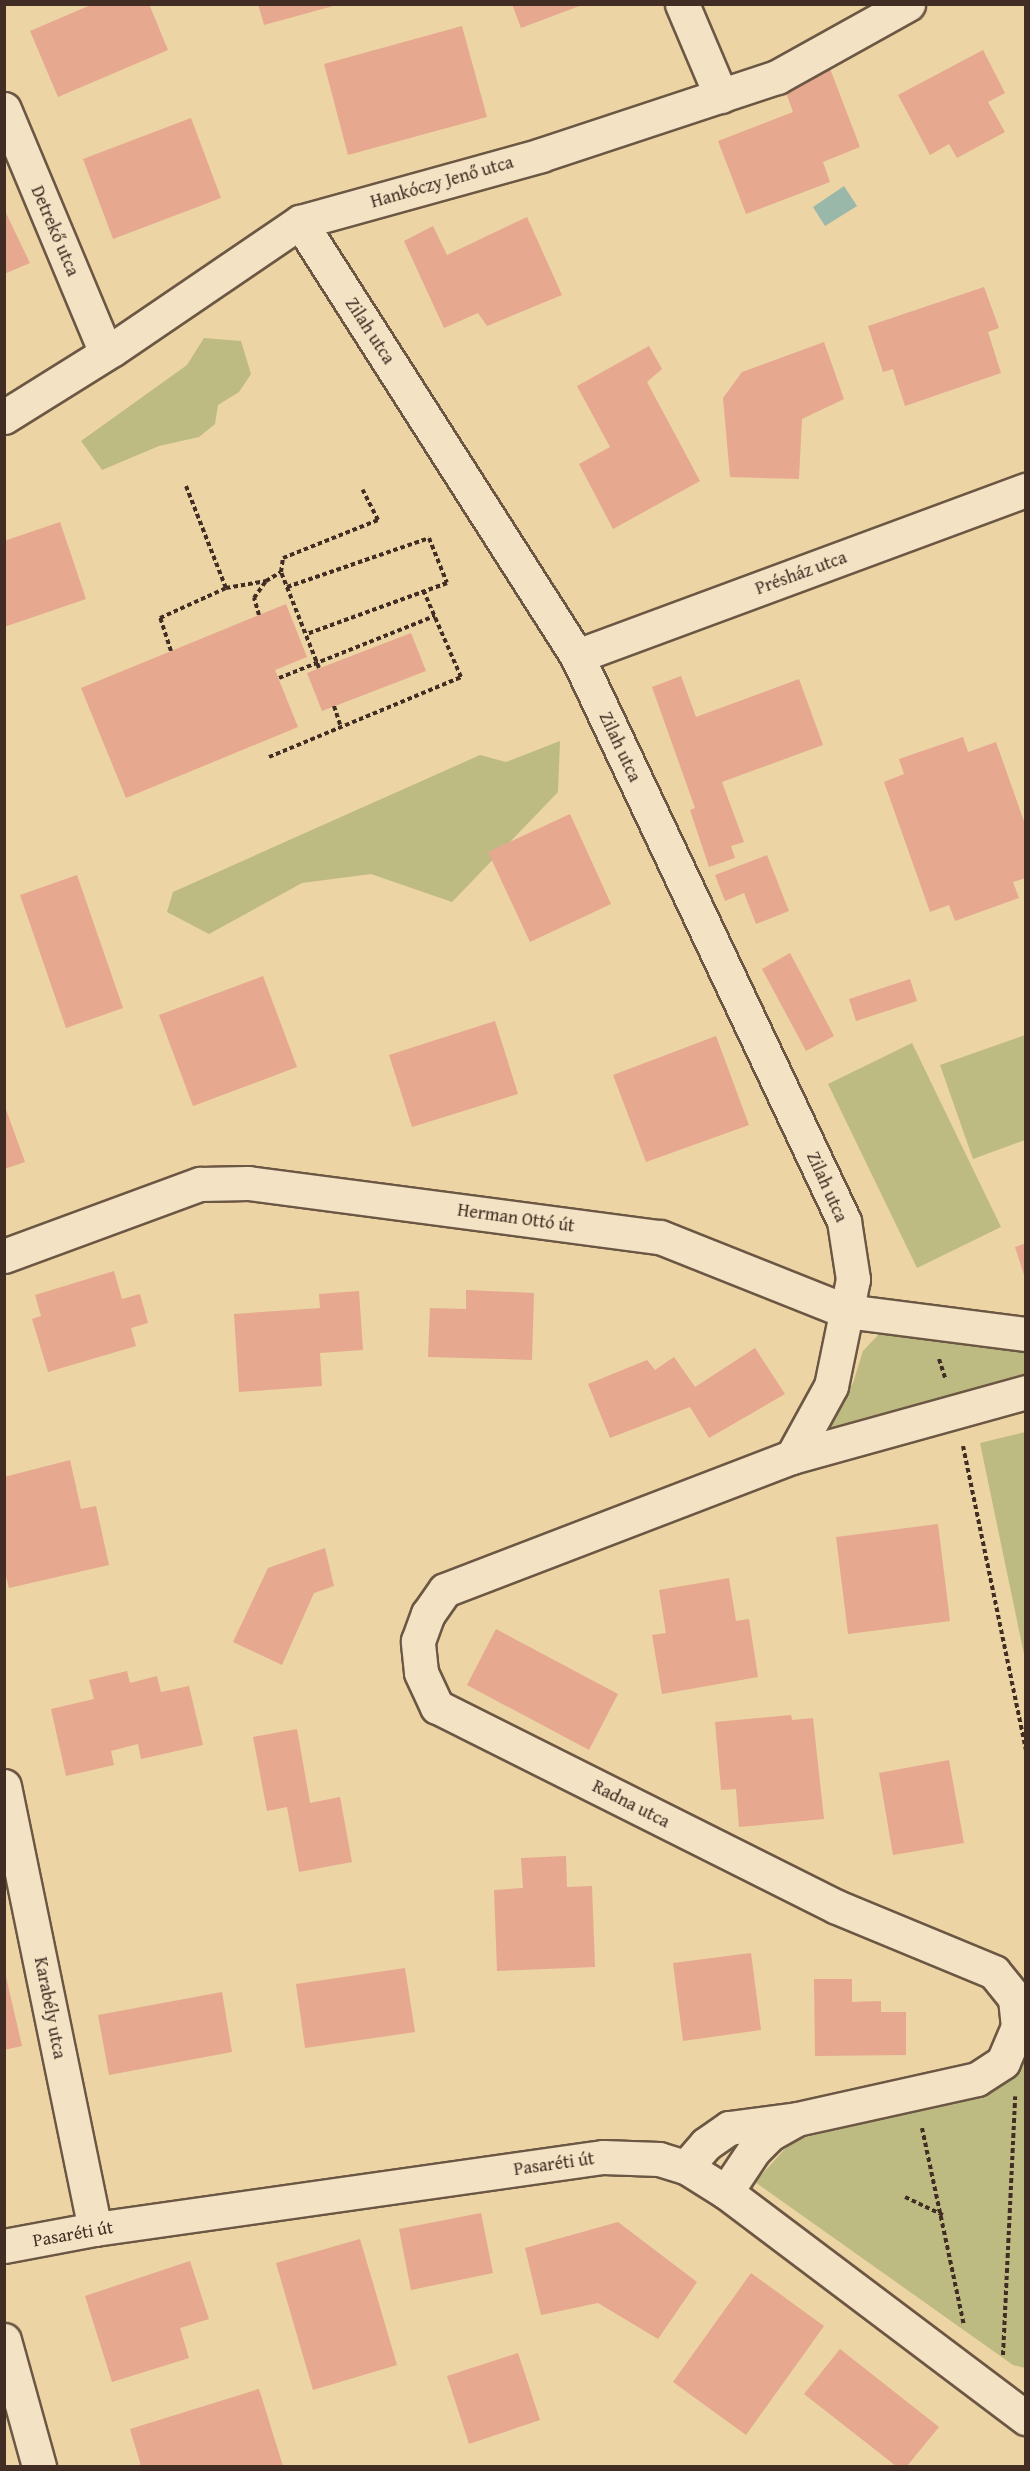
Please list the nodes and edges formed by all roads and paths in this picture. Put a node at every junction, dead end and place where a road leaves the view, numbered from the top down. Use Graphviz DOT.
graph roads {
  1 [pos="682,4"];
  2 [pos="909,4"];
  3 [pos="721,96"];
  4 [pos="4,109"];
  5 [pos="300,222"];
  6 [pos="106,353"];
  7 [pos="4,417"];
  8 [pos="186,486"];
  9 [pos="363,490"];
  10 [pos="1026,490"];
  11 [pos="281,572"];
  12 [pos="266,581"];
  13 [pos="287,587"];
  14 [pos="226,588"];
  15 [pos="424,592"];
  16 [pos="259,615"];
  17 [pos="435,616"];
  18 [pos="307,634"];
  19 [pos="171,651"];
  20 [pos="577,656"];
  21 [pos="317,660"];
  22 [pos="319,668"];
  23 [pos="279,678"];
  24 [pos="334,706"];
  25 [pos="342,727"];
  26 [pos="269,757"];
  27 [pos="4,1256"];
  28 [pos="846,1311"];
  29 [pos="927,1321"];
  30 [pos="1026,1334"];
  31 [pos="1026,1392"];
  32 [pos="956,1413"];
  33 [pos="792,1457"];
  34 [pos="967,1466"];
  35 [pos="1026,1751"];
  36 [pos="4,1786"];
  37 [pos="1016,2085"];
  38 [pos="918,2092"];
  39 [pos="797,2119"];
  40 [pos="686,2167"];
  41 [pos="726,2192"];
  42 [pos="905,2198"];
  43 [pos="943,2215"];
  44 [pos="95,2229"];
  45 [pos="4,2246"];
  46 [pos="4,2340"];
  47 [pos="974,2380"];
  48 [pos="1013,2409"];
  49 [pos="39,2466"];
  1 -- 3 [label="street"];
  2 -- 3 [label="street, Hankóczy Jenő utca"];
  3 -- 5 [label="street, Hankóczy Jenő utca"];
  4 -- 6 [label="street, Detrekő utca"];
  5 -- 6 [label="street, Hankóczy Jenő utca"];
  5 -- 20 [label="street, Zilah utca"];
  6 -- 7 [label="street, Hankóczy Jenő utca"];
  8 -- 14 [label="path"];
  9 -- 11 [label="path"];
  10 -- 20 [label="street, Présház utca"];
  11 -- 12 [label="path"];
  11 -- 13 [label="path"];
  12 -- 14 [label="path"];
  12 -- 16 [label="path"];
  13 -- 15 [label="path"];
  13 -- 18 [label="path"];
  14 -- 19 [label="path"];
  15 -- 17 [label="path"];
  15 -- 18 [label="path"];
  17 -- 21 [label="path"];
  17 -- 25 [label="path"];
  18 -- 21 [label="path"];
  20 -- 28 [label="street, Zilah utca"];
  21 -- 22 [label="path"];
  21 -- 23 [label="path"];
  24 -- 25 [label="path"];
  25 -- 26 [label="path"];
  27 -- 28 [label="street, Herman Ottó út"];
  28 -- 29 [label="street, Herman Ottó út"];
  28 -- 33 [label="street"];
  29 -- 30 [label="street, Herman Ottó út"];
  29 -- 32 [label="path"];
  31 -- 32 [label="street"];
  32 -- 33 [label="street, Radna utca"];
  33 -- 38 [label="street, Radna utca"];
  34 -- 35 [label="path"];
  36 -- 44 [label="street, Karabély utca"];
  37 -- 48 [label="path"];
  38 -- 39 [label="street, Radna utca"];
  38 -- 43 [label="path"];
  39 -- 40 [label="street, Radna utca"];
  39 -- 41 [label="street, Radna utca"];
  40 -- 41 [label="street, Pasaréti út"];
  40 -- 44 [label="street, Pasaréti út"];
  41 -- 47 [label="street, Pasaréti út"];
  42 -- 43 [label="path"];
  43 -- 47 [label="path"];
  44 -- 45 [label="street, Pasaréti út"];
  46 -- 49 [label="street"];
  47 -- 48 [label="street, Pasaréti út"];
}
